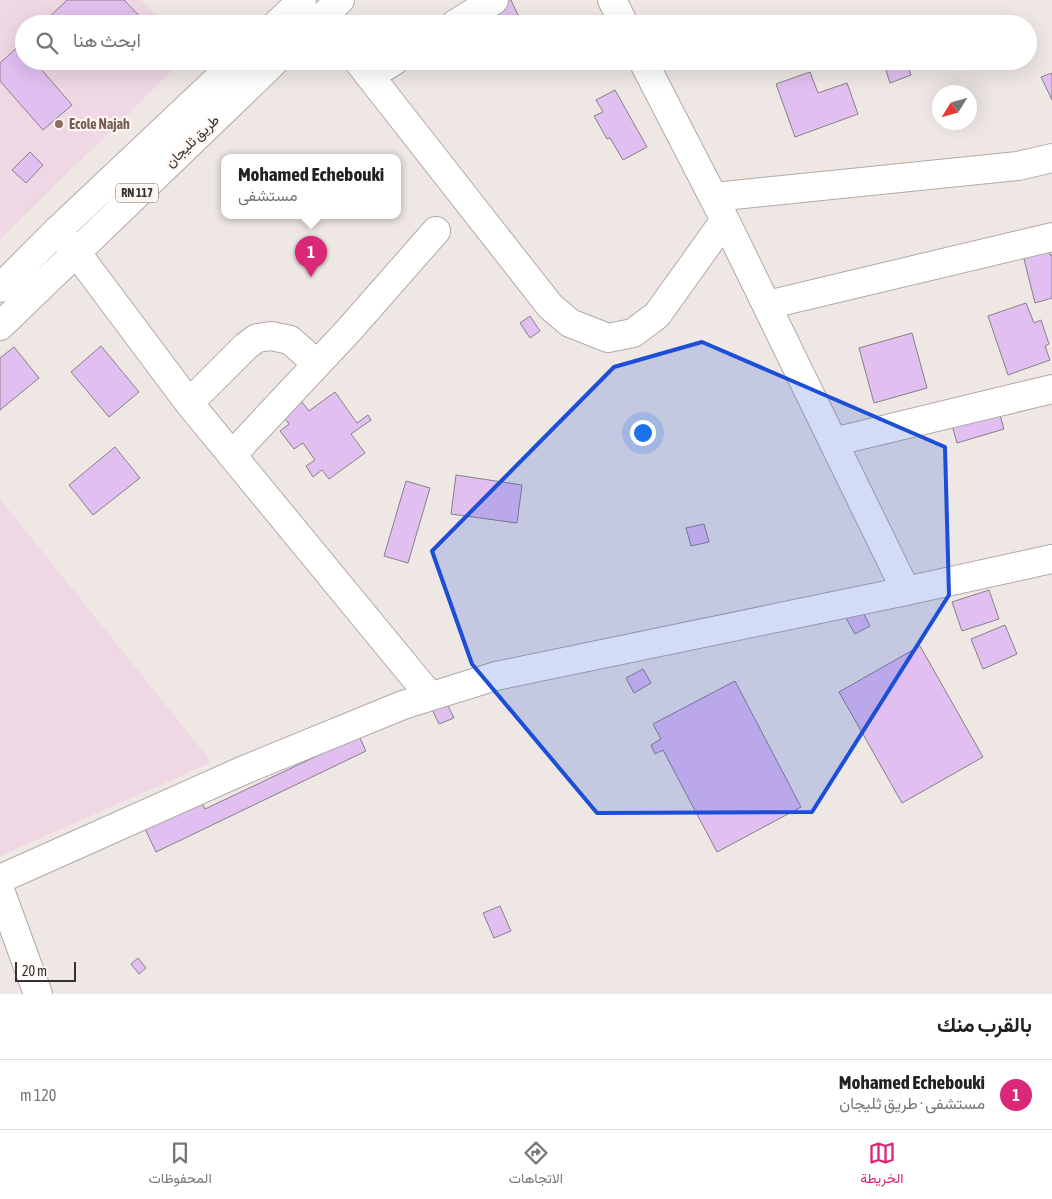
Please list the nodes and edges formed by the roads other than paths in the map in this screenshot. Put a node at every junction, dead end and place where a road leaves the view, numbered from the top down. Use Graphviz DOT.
graph roads {
  1 [pos="494,0"];
  2 [pos="612,0"];
  3 [pos="319,11"];
  4 [pos="306,15"];
  5 [pos="470,15"];
  6 [pos="620,15"];
  7 [pos="227,70"];
  8 [pos="267,70"];
  9 [pos="365,70"];
  10 [pos="649,70"];
  11 [pos="1052,158"];
  12 [pos="720,208"];
  13 [pos="57,231"];
  14 [pos="436,231"];
  15 [pos="1052,238"];
  16 [pos="76,252"];
  17 [pos="0,288"];
  18 [pos="767,304"];
  19 [pos="0,326"];
  20 [pos="317,364"];
  21 [pos="1052,390"];
  22 [pos="189,403"];
  23 [pos="833,442"];
  24 [pos="232,454"];
  25 [pos="1052,559"];
  26 [pos="906,591"];
  27 [pos="430,696"];
  28 [pos="0,879"];
  29 [pos="0,890"];
  30 [pos="38,994"];
  1 -- 5 [label="street"];
  2 -- 6 [label="street"];
  3 -- 4 [label="street"];
  7 -- 13 [label="street, طريق ثليجان / RN 117"];
  8 -- 16 [label="street, طريق ثليجان / RN 117"];
  9 -- 12 [label="street"];
  10 -- 12 [label="street"];
  11 -- 12 [label="street"];
  12 -- 18 [label="street"];
  13 -- 16 [label="street"];
  13 -- 17 [label="street, طريق ثليجان / RN 117"];
  14 -- 20 [label="street"];
  15 -- 18 [label="street"];
  16 -- 19 [label="street, طريق ثليجان / RN 117"];
  16 -- 22 [label="street"];
  18 -- 23 [label="street"];
  20 -- 22 [label="street"];
  20 -- 24 [label="street"];
  21 -- 23 [label="street"];
  22 -- 24 [label="street"];
  23 -- 26 [label="street"];
  24 -- 27 [label="street"];
  25 -- 26 [label="street"];
  26 -- 27 [label="street"];
  27 -- 28 [label="street"];
  29 -- 30 [label="street"];
}
